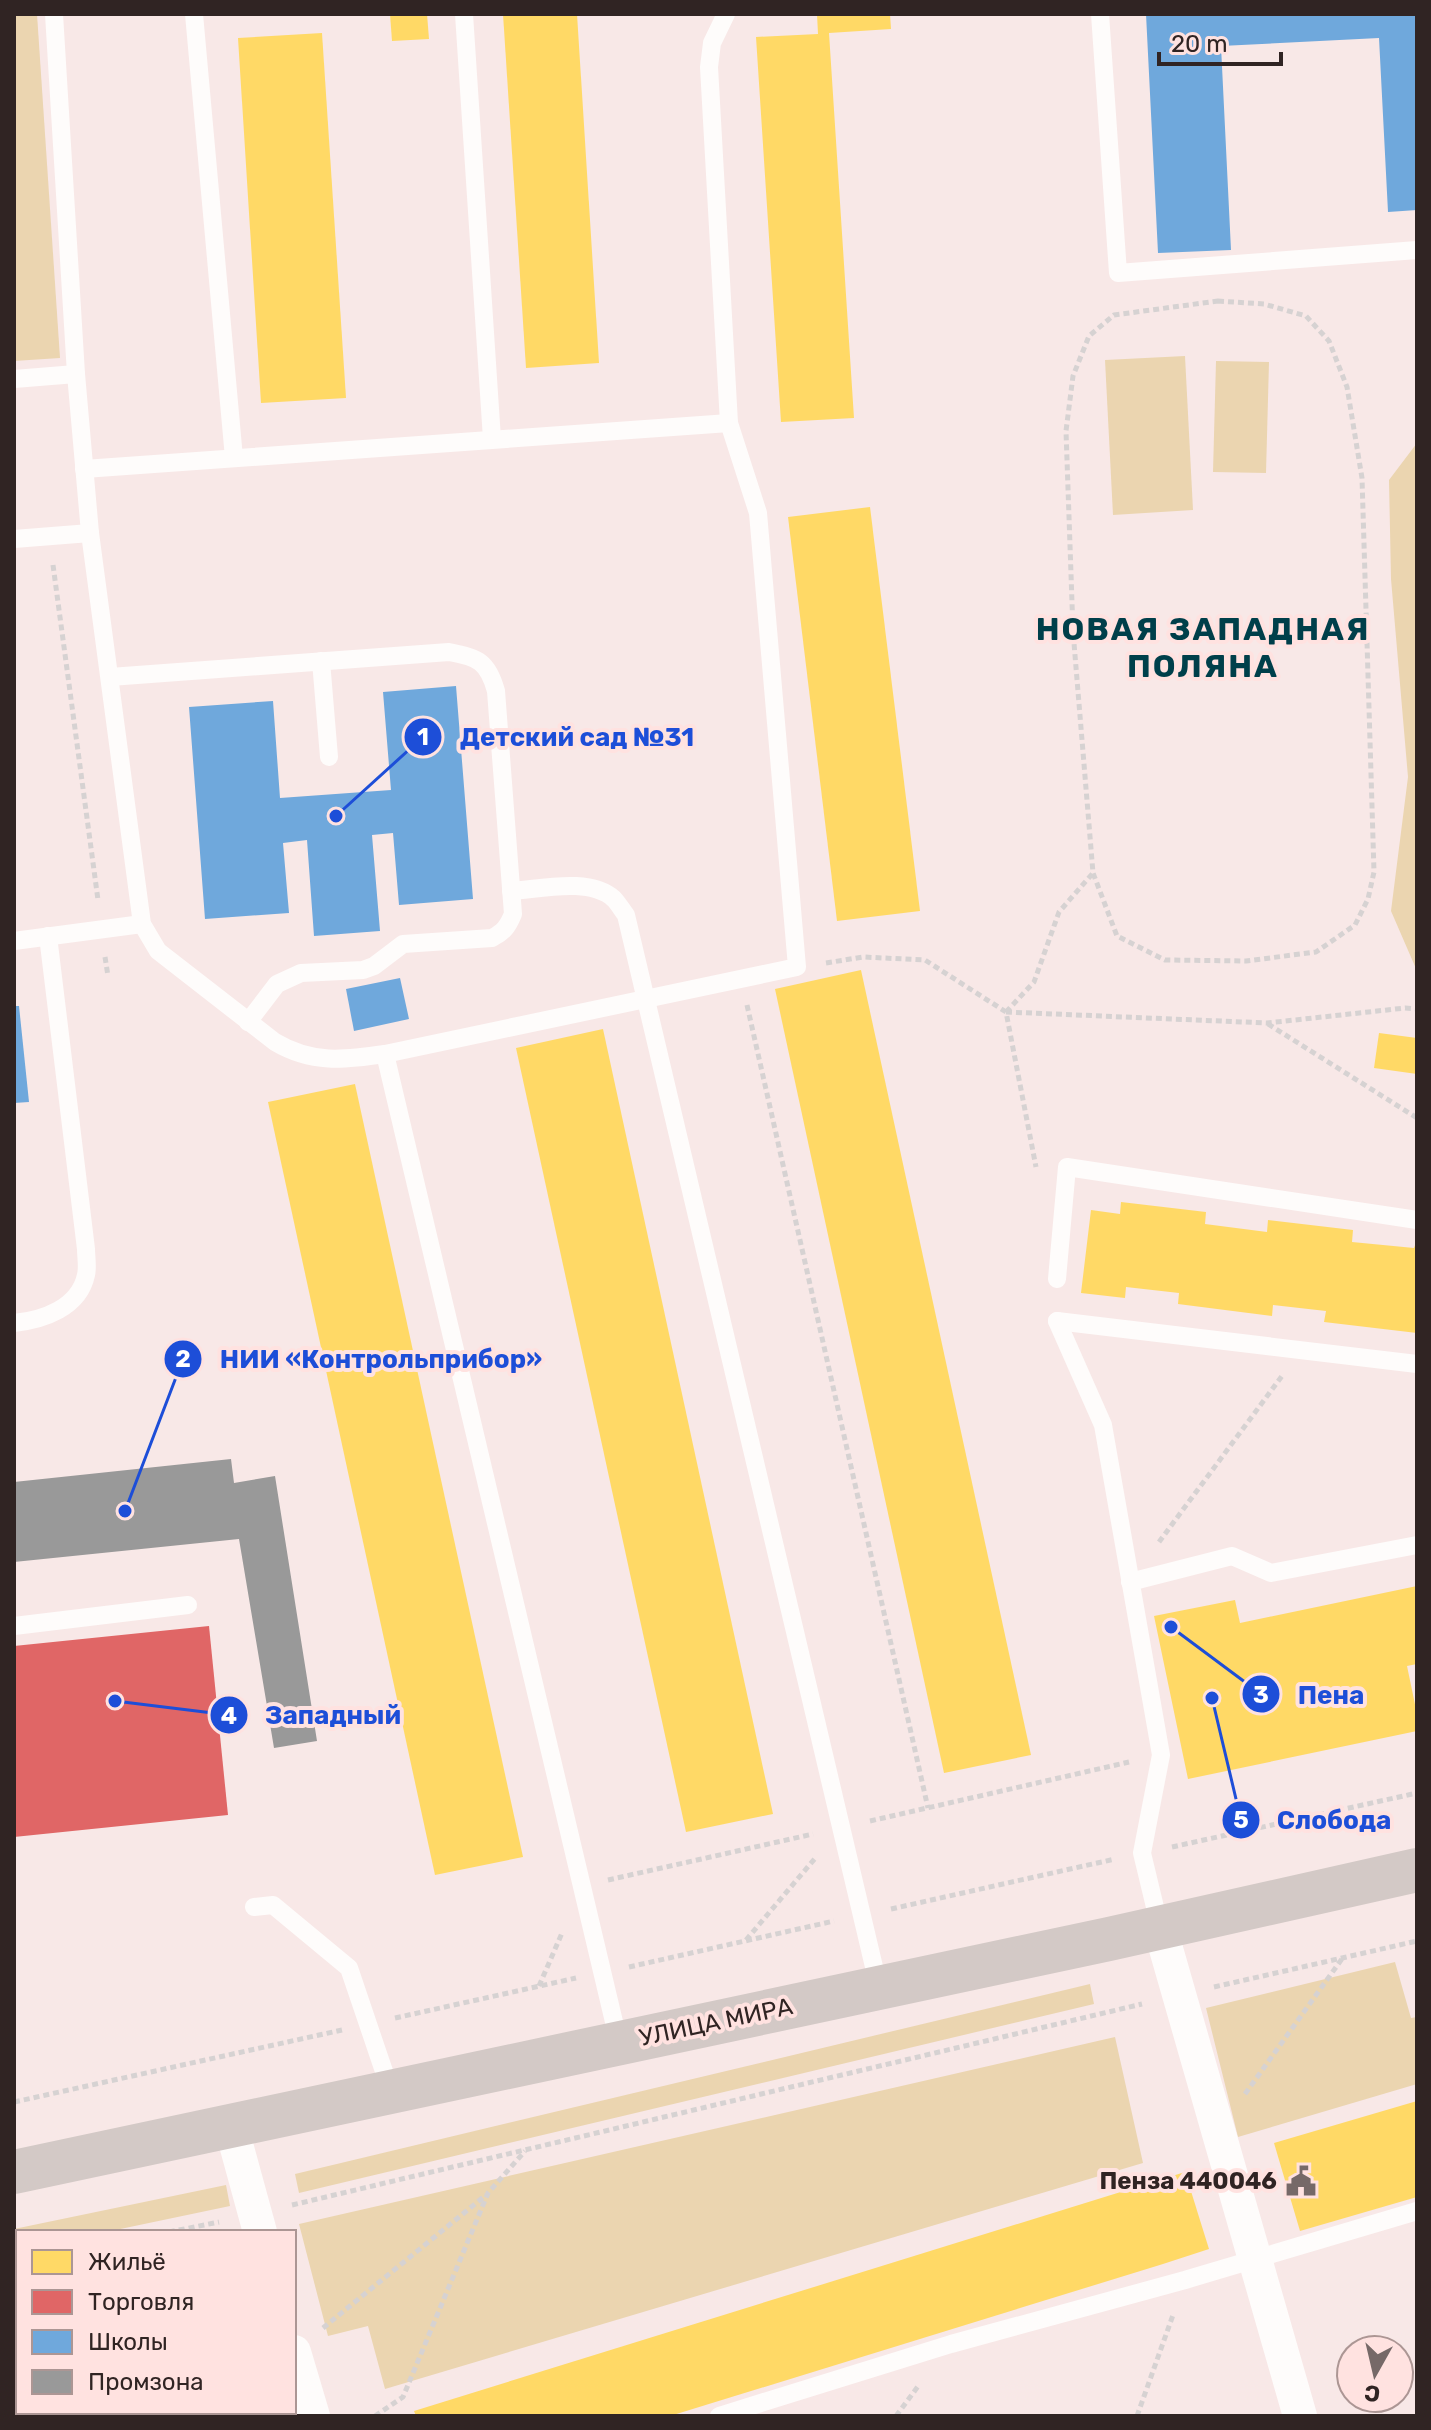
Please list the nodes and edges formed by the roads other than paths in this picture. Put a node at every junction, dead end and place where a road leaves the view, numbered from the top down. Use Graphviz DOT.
graph roads {
  1 [pos="54,14"];
  2 [pos="194,14"];
  3 [pos="464,14"];
  4 [pos="726,14"];
  5 [pos="1100,14"];
  6 [pos="1417,250"];
  7 [pos="76,374"];
  8 [pos="14,379"];
  9 [pos="729,423"];
  10 [pos="492,439"];
  11 [pos="234,458"];
  12 [pos="84,469"];
  13 [pos="90,533"];
  14 [pos="14,539"];
  15 [pos="321,661"];
  16 [pos="110,677"];
  17 [pos="329,757"];
  18 [pos="511,891"];
  19 [pos="142,924"];
  20 [pos="48,936"];
  21 [pos="14,941"];
  22 [pos="646,999"];
  23 [pos="248,1022"];
  24 [pos="385,1054"];
  25 [pos="1417,1220"];
  26 [pos="1057,1279"];
  27 [pos="14,1323"];
  28 [pos="1417,1364"];
  29 [pos="1417,1545"];
  30 [pos="1130,1582"];
  31 [pos="188,1605"];
  32 [pos="14,1626"];
  33 [pos="1417,1870"];
  34 [pos="254,1907"];
  35 [pos="1160,1928"];
  36 [pos="879,1988"];
  37 [pos="619,2043"];
  38 [pos="391,2092"];
  39 [pos="231,2126"];
  40 [pos="14,2172"];
  41 [pos="1417,2211"];
  42 [pos="257,2223"];
  43 [pos="1256,2259"];
  44 [pos="306,2342"];
  45 [pos="305,2408"];
  46 [pos="719,2416"];
  47 [pos="1300,2416"];
  1 -- 7 [label="lane"];
  2 -- 11 [label="lane"];
  3 -- 10 [label="lane"];
  4 -- 9 [label="lane"];
  5 -- 6 [label="lane"];
  7 -- 8 [label="lane"];
  7 -- 12 [label="lane"];
  9 -- 10 [label="lane"];
  9 -- 22 [label="lane"];
  10 -- 11 [label="lane"];
  11 -- 12 [label="lane"];
  12 -- 13 [label="lane"];
  13 -- 14 [label="lane"];
  13 -- 16 [label="lane"];
  15 -- 16 [label="lane"];
  15 -- 17 [label="lane"];
  15 -- 18 [label="lane"];
  16 -- 19 [label="lane"];
  18 -- 22 [label="lane"];
  18 -- 23 [label="lane"];
  19 -- 20 [label="lane"];
  19 -- 23 [label="lane"];
  20 -- 21 [label="lane"];
  20 -- 27 [label="lane"];
  22 -- 24 [label="lane"];
  22 -- 36 [label="lane"];
  23 -- 24 [label="lane"];
  24 -- 37 [label="lane"];
  25 -- 26 [label="lane"];
  28 -- 30 [label="lane"];
  29 -- 30 [label="lane"];
  30 -- 35 [label="lane"];
  31 -- 32 [label="lane"];
  33 -- 35 [label="main road, УЛИЦА МИРА"];
  34 -- 38 [label="lane"];
  35 -- 36 [label="main road, УЛИЦА МИРА"];
  35 -- 43 [label="street"];
  36 -- 37 [label="main road, УЛИЦА МИРА"];
  37 -- 38 [label="main road, УЛИЦА МИРА"];
  38 -- 39 [label="main road, УЛИЦА МИРА"];
  39 -- 40 [label="main road, УЛИЦА МИРА"];
  39 -- 42 [label="street"];
  41 -- 43 [label="lane"];
  43 -- 46 [label="lane"];
  43 -- 47 [label="street"];
  44 -- 45 [label="street"];
}
